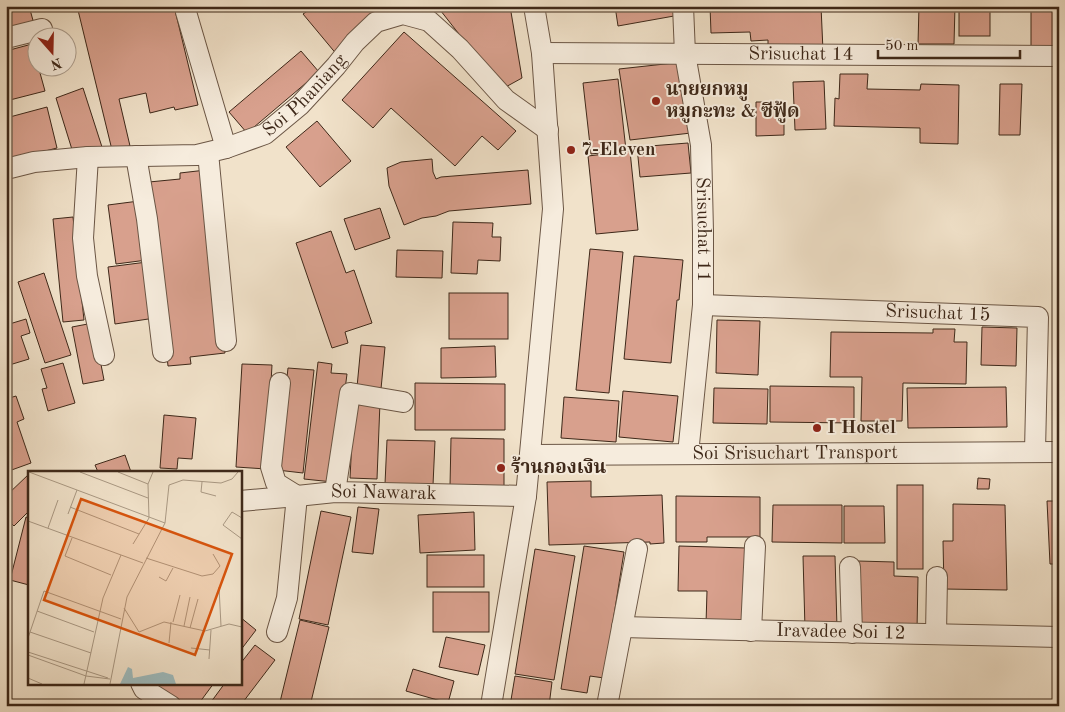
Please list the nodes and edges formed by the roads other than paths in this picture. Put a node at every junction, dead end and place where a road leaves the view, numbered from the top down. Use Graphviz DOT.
graph roads {
  1 [pos="534,6"];
  2 [pos="683,6"];
  3 [pos="186,12"];
  4 [pos="427,14"];
  5 [pos="28,32"];
  6 [pos="6,38"];
  7 [pos="542,53"];
  8 [pos="684,54"];
  9 [pos="1059,56"];
  10 [pos="548,130"];
  11 [pos="217,151"];
  12 [pos="88,156"];
  13 [pos="136,156"];
  14 [pos="6,169"];
  15 [pos="703,305"];
  16 [pos="226,341"];
  17 [pos="163,352"];
  18 [pos="104,355"];
  19 [pos="280,383"];
  20 [pos="403,402"];
  21 [pos="1036,451"];
  22 [pos="1059,452"];
  23 [pos="688,454"];
  24 [pos="531,455"];
  25 [pos="335,492"];
  26 [pos="297,496"];
  27 [pos="526,496"];
  28 [pos="241,501"];
  29 [pos="755,546"];
  30 [pos="637,549"];
  31 [pos="850,567"];
  32 [pos="937,577"];
  33 [pos="622,627"];
  34 [pos="751,631"];
  35 [pos="277,632"];
  36 [pos="852,633"];
  37 [pos="936,634"];
  38 [pos="1059,637"];
  39 [pos="142,684"];
  40 [pos="171,706"];
  41 [pos="492,706"];
  42 [pos="606,706"];
  1 -- 7 [label="street"];
  2 -- 8 [label="street, Srisuchat 11"];
  3 -- 11 [label="street"];
  4 -- 10 [label="street, Soi Phaniang"];
  4 -- 11 [label="street, Soi Phaniang"];
  5 -- 6 [label="street"];
  7 -- 8 [label="street, Srisuchat 14"];
  7 -- 10 [label="street"];
  8 -- 9 [label="street, Srisuchat 14"];
  8 -- 15 [label="street, Srisuchat 11"];
  10 -- 24 [label="street"];
  11 -- 13 [label="street, Soi Phaniang"];
  11 -- 16 [label="street"];
  12 -- 13 [label="street, Soi Phaniang"];
  12 -- 14 [label="street, Soi Phaniang"];
  12 -- 18 [label="street"];
  13 -- 17 [label="street"];
  15 -- 21 [label="street, Srisuchat 15"];
  15 -- 23 [label="street, Srisuchat 11"];
  19 -- 26 [label="street"];
  20 -- 25 [label="street"];
  21 -- 22 [label="street, Soi Srisuchart Transport"];
  21 -- 23 [label="street, Soi Srisuchart Transport"];
  23 -- 24 [label="street, Soi Srisuchart Transport"];
  24 -- 27 [label="street"];
  25 -- 26 [label="street, Soi Nawarak"];
  25 -- 27 [label="street, Soi Nawarak"];
  26 -- 28 [label="street, Soi Nawarak"];
  26 -- 35 [label="street"];
  27 -- 41 [label="street"];
  29 -- 34 [label="street"];
  30 -- 33 [label="street"];
  31 -- 36 [label="street"];
  32 -- 37 [label="street"];
  33 -- 34 [label="street, Iravadee Soi 12"];
  33 -- 42 [label="street"];
  34 -- 36 [label="street, Iravadee Soi 12"];
  36 -- 37 [label="street, Iravadee Soi 12"];
  37 -- 38 [label="street, Iravadee Soi 12"];
  39 -- 40 [label="street"];
}
